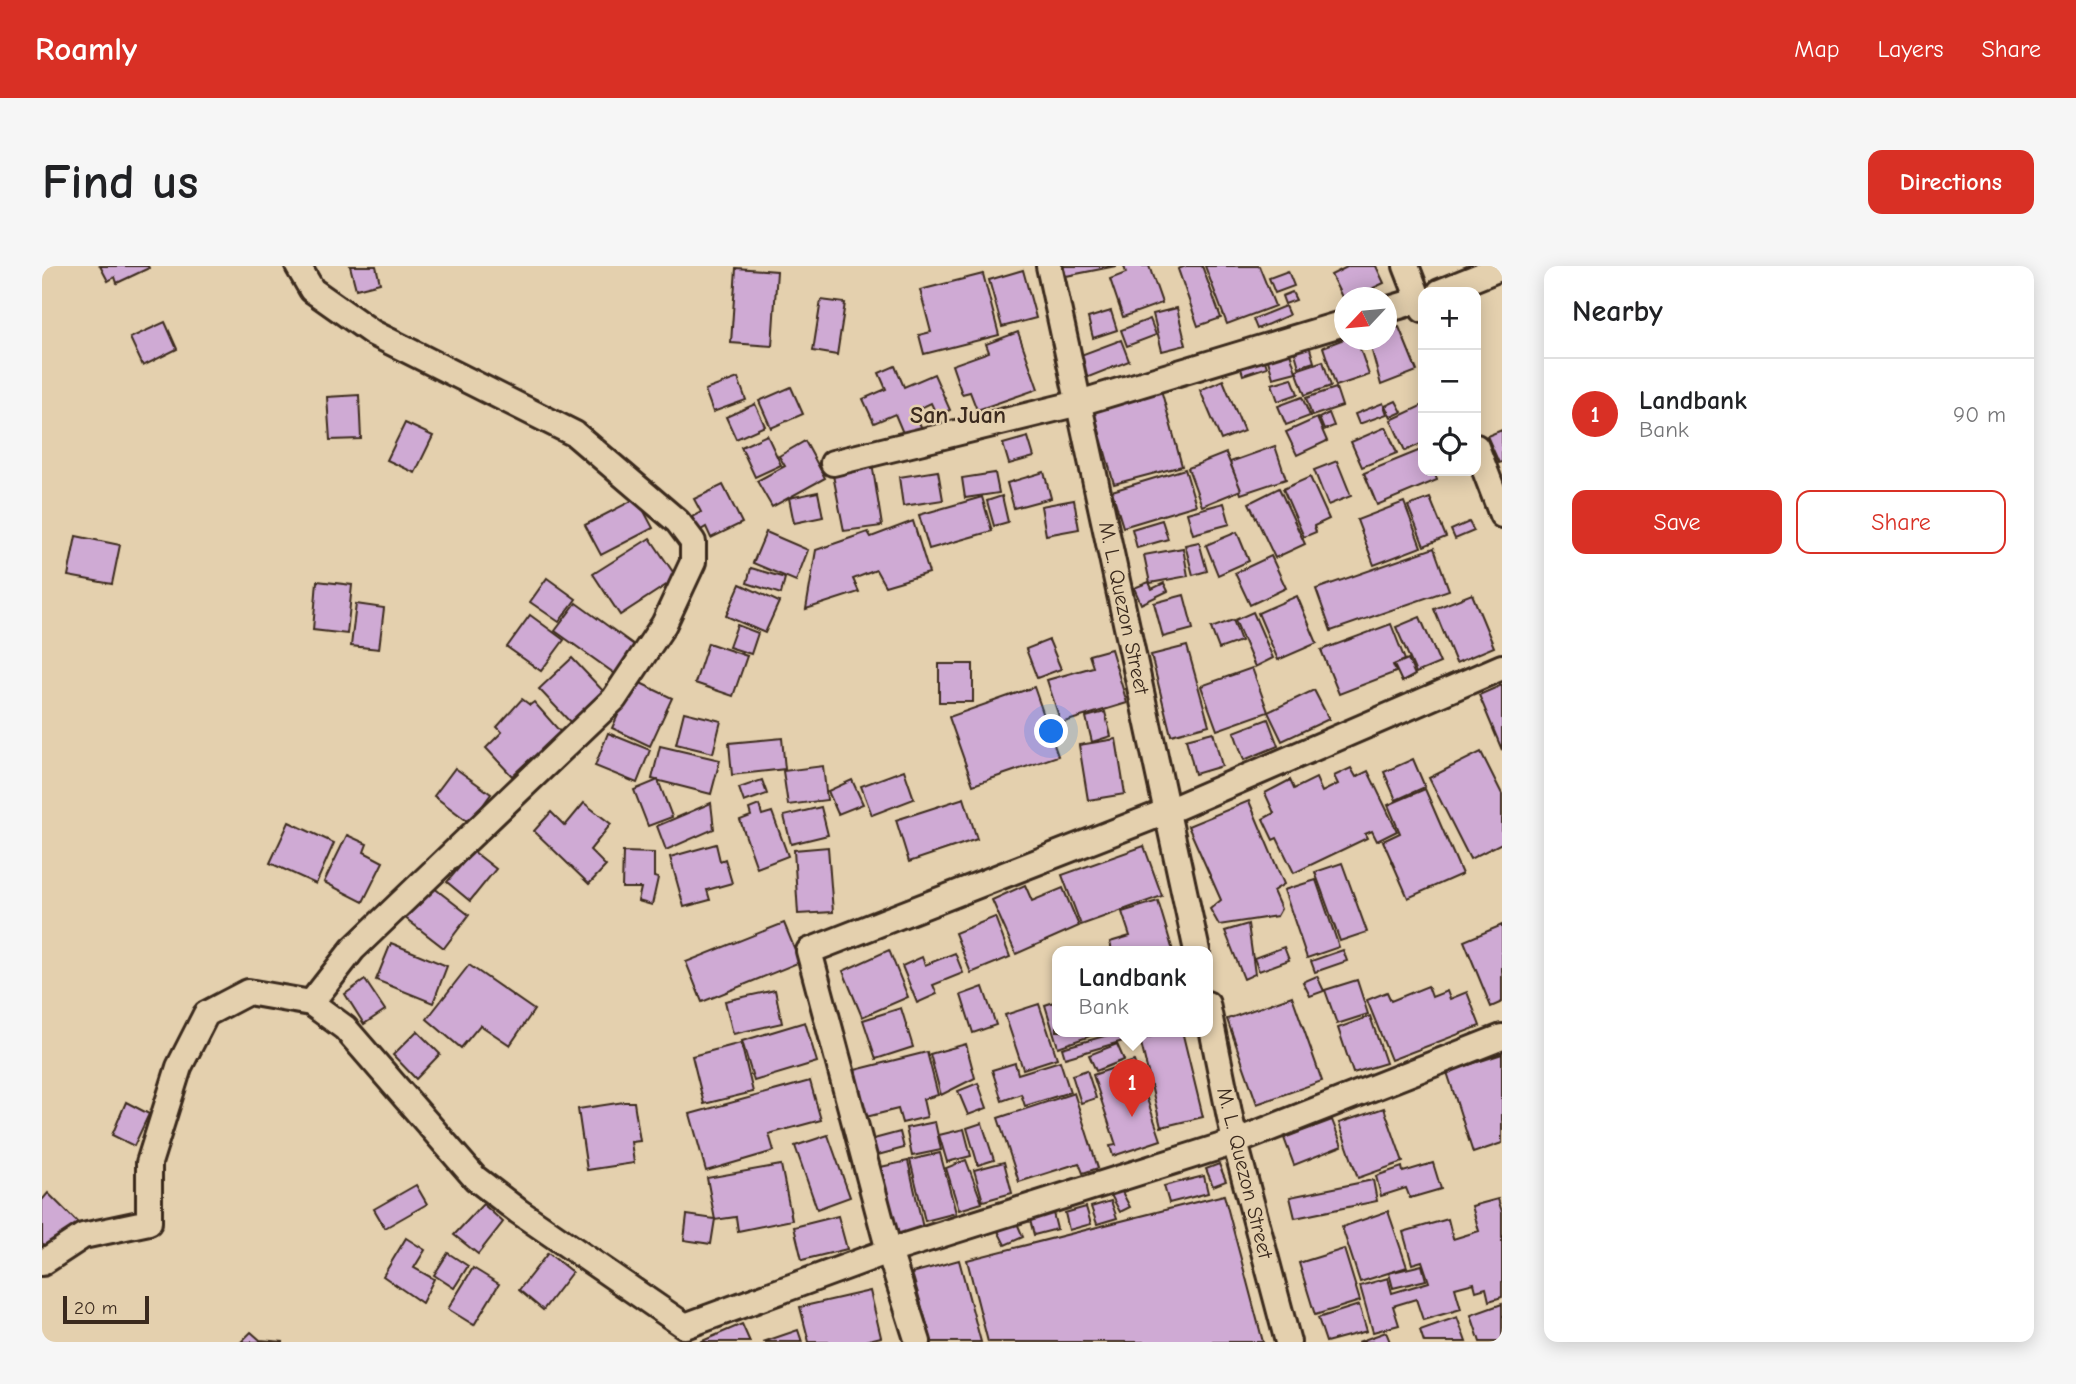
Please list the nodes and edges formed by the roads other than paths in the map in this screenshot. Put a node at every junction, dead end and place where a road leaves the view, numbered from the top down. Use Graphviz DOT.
graph roads {
  1 [pos="298,266"];
  2 [pos="1049,266"];
  3 [pos="1406,266"];
  4 [pos="1502,267"];
  5 [pos="1418,287"];
  6 [pos="1456,287"];
  7 [pos="1418,302"];
  8 [pos="1397,307"];
  9 [pos="1334,326"];
  10 [pos="1079,403"];
  11 [pos="1481,460"];
  12 [pos="833,463"];
  13 [pos="1502,515"];
  14 [pos="1502,667"];
  15 [pos="1168,811"];
  16 [pos="1195,946"];
  17 [pos="311,1003"];
  18 [pos="1213,1034"];
  19 [pos="1502,1037"];
  20 [pos="1235,1142"];
  21 [pos="889,1251"];
  22 [pos="42,1263"];
  23 [pos="918,1342"];
  24 [pos="1288,1342"];
  1 -- 17 [label="street"];
  2 -- 10 [label="street, M. L. Quezon Street"];
  3 -- 5 [label="street"];
  4 -- 6 [label="street"];
  7 -- 8 [label="street"];
  9 -- 10 [label="street"];
  10 -- 12 [label="street"];
  10 -- 15 [label="street, M. L. Quezon Street"];
  11 -- 13 [label="street"];
  14 -- 15 [label="street"];
  15 -- 16 [label="street, M. L. Quezon Street"];
  15 -- 21 [label="street"];
  17 -- 21 [label="street"];
  17 -- 22 [label="street"];
  18 -- 20 [label="street, M. L. Quezon Street"];
  19 -- 20 [label="street"];
  20 -- 21 [label="street"];
  20 -- 24 [label="street, M. L. Quezon Street"];
  21 -- 23 [label="street"];
}
